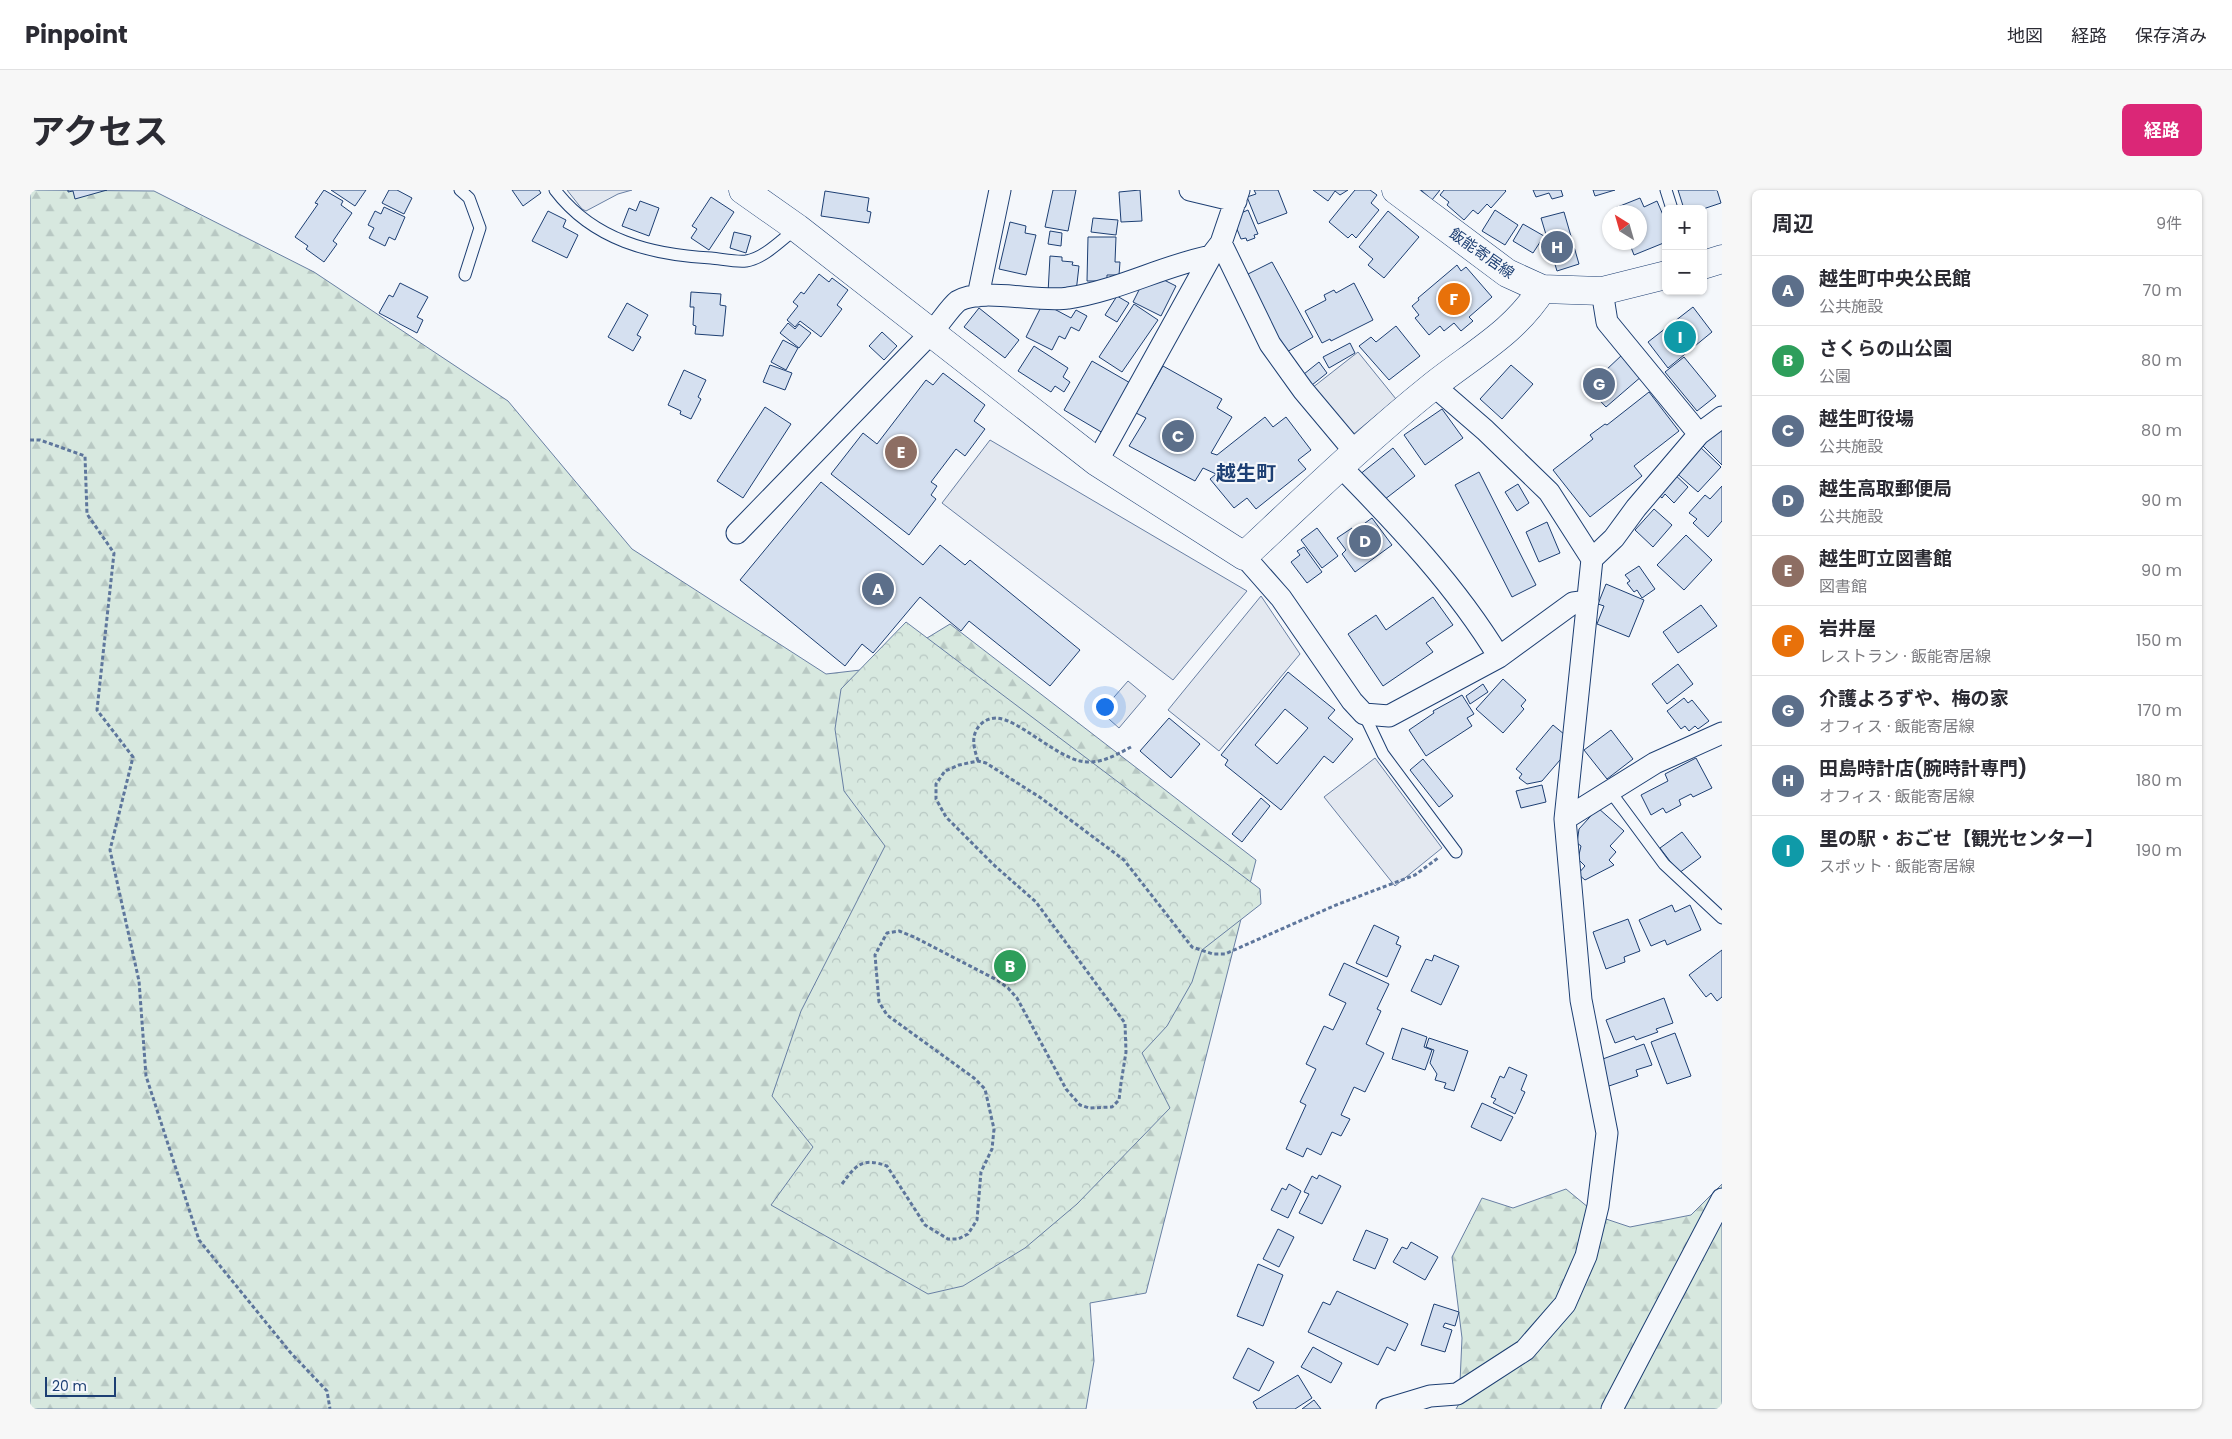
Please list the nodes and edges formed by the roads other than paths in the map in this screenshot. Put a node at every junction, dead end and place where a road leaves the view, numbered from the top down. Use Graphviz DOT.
graph roads {
  1 [pos="460,190"];
  2 [pos="555,190"];
  3 [pos="744,190"];
  4 [pos="1000,190"];
  5 [pos="1190,190"];
  6 [pos="1396,190"];
  7 [pos="1666,190"];
  8 [pos="1237,196"];
  9 [pos="1671,205"];
  10 [pos="797,228"];
  11 [pos="1216,250"];
  12 [pos="1722,259"];
  13 [pos="1707,263"];
  14 [pos="464,275"];
  15 [pos="1662,276"];
  16 [pos="1542,289"];
  17 [pos="1602,291"];
  18 [pos="978,296"];
  19 [pos="931,333"];
  20 [pos="1434,385"];
  21 [pos="1722,416"];
  22 [pos="1699,434"];
  23 [pos="1348,459"];
  24 [pos="1097,462"];
  25 [pos="738,534"];
  26 [pos="1244,556"];
  27 [pos="1592,559"];
  28 [pos="1588,601"];
  29 [pos="1499,656"];
  30 [pos="1364,714"];
  31 [pos="1722,733"];
  32 [pos="1610,791"];
  33 [pos="1565,819"];
  34 [pos="1454,849"];
  35 [pos="1722,918"];
  36 [pos="1722,1199"];
  37 [pos="1387,1409"];
  38 [pos="1612,1409"];
  1 -- 14 [label="lane"];
  2 -- 10 [label="lane"];
  3 -- 10 [label="street"];
  4 -- 18 [label="street"];
  5 -- 8 [label="street"];
  6 -- 16 [label="street, 飯能寄居線"];
  7 -- 9 [label="lane"];
  8 -- 11 [label="street"];
  10 -- 19 [label="street"];
  11 -- 18 [label="street"];
  11 -- 23 [label="street"];
  11 -- 24 [label="street"];
  12 -- 13 [label="street"];
  15 -- 17 [label="street, 飯能寄居線"];
  16 -- 17 [label="street, 飯能寄居線"];
  16 -- 20 [label="street"];
  17 -- 22 [label="street"];
  18 -- 19 [label="street"];
  19 -- 24 [label="street"];
  19 -- 25 [label="street"];
  20 -- 23 [label="street"];
  20 -- 27 [label="street"];
  21 -- 22 [label="street"];
  22 -- 27 [label="street"];
  23 -- 26 [label="street"];
  23 -- 29 [label="street"];
  24 -- 26 [label="street"];
  26 -- 30 [label="street"];
  27 -- 28 [label="street"];
  28 -- 29 [label="street"];
  28 -- 33 [label="street"];
  29 -- 30 [label="street"];
  30 -- 34 [label="lane"];
  31 -- 32 [label="street"];
  32 -- 33 [label="street"];
  32 -- 35 [label="lane"];
  33 -- 37 [label="street"];
  36 -- 38 [label="street"];
}
